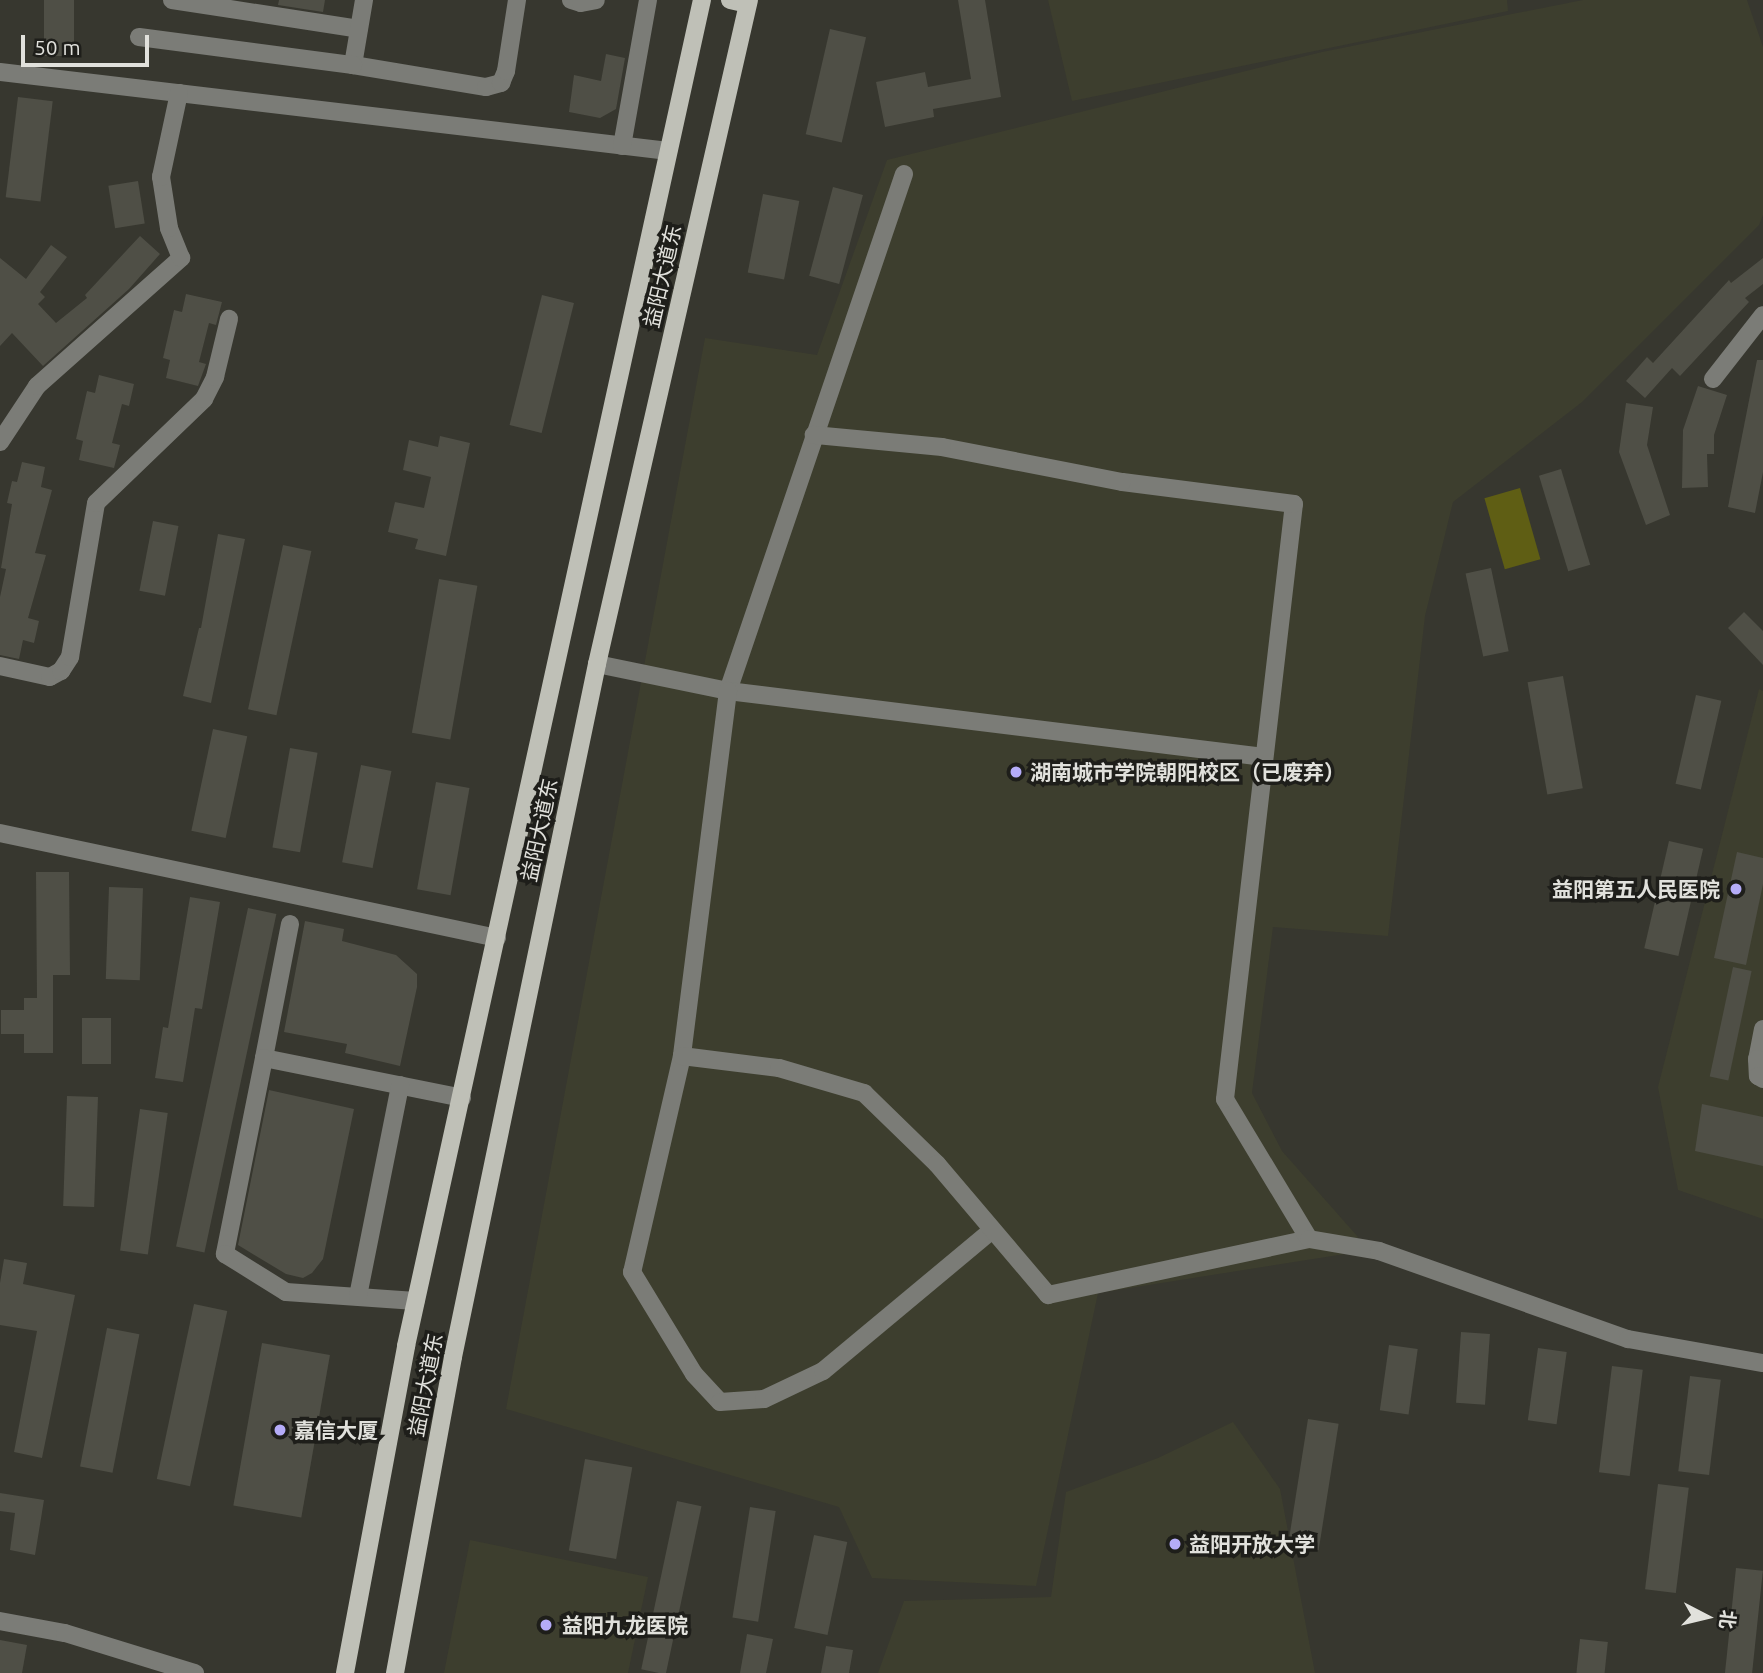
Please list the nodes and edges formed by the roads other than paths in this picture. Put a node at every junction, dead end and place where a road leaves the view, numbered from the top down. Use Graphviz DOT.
graph roads {
  1 [pos="172,0"];
  2 [pos="364,0"];
  3 [pos="517,0"];
  4 [pos="571,0"];
  5 [pos="596,0"];
  6 [pos="648,0"];
  7 [pos="702,0"];
  8 [pos="742,1"];
  9 [pos="359,29"];
  10 [pos="138,37"];
  11 [pos="353,65"];
  12 [pos="0,72"];
  13 [pos="179,93"];
  14 [pos="622,146"];
  15 [pos="668,152"];
  16 [pos="904,174"];
  17 [pos="1763,315"];
  18 [pos="229,319"];
  19 [pos="1713,379"];
  20 [pos="814,435"];
  21 [pos="0,442"];
  22 [pos="597,664"];
  23 [pos="0,666"];
  24 [pos="728,691"];
  25 [pos="1264,757"];
  26 [pos="0,834"];
  27 [pos="290,924"];
  28 [pos="497,938"];
  29 [pos="1763,1029"];
  30 [pos="682,1056"];
  31 [pos="264,1058"];
  32 [pos="1763,1079"];
  33 [pos="400,1086"];
  34 [pos="462,1098"];
  35 [pos="992,1230"];
  36 [pos="1309,1239"];
  37 [pos="358,1296"];
  38 [pos="416,1301"];
  39 [pos="1763,1363"];
  40 [pos="0,1621"];
  41 [pos="195,1673"];
  42 [pos="345,1673"];
  43 [pos="395,1673"];
  1 -- 9 [label="street"];
  2 -- 9 [label="street"];
  3 -- 11 [label="street"];
  4 -- 5 [label="street"];
  6 -- 14 [label="street"];
  7 -- 15 [label="main road"];
  8 -- 22 [label="main road, 益阳大道东"];
  9 -- 11 [label="street"];
  10 -- 11 [label="street"];
  12 -- 13 [label="street"];
  13 -- 14 [label="street"];
  13 -- 21 [label="street"];
  14 -- 15 [label="street"];
  15 -- 28 [label="main road"];
  16 -- 20 [label="street"];
  17 -- 19 [label="street"];
  18 -- 23 [label="street"];
  20 -- 24 [label="street"];
  20 -- 25 [label="street"];
  22 -- 24 [label="street"];
  22 -- 43 [label="main road, 益阳大道东"];
  24 -- 25 [label="street"];
  24 -- 30 [label="street"];
  25 -- 36 [label="street"];
  26 -- 28 [label="street"];
  27 -- 31 [label="street"];
  28 -- 34 [label="main road"];
  29 -- 32 [label="street"];
  30 -- 35 [label="street"];
  30 -- 35 [label="street"];
  31 -- 33 [label="street"];
  31 -- 37 [label="street"];
  33 -- 34 [label="street"];
  33 -- 37 [label="street"];
  34 -- 38 [label="main road"];
  35 -- 36 [label="street"];
  36 -- 39 [label="street"];
  37 -- 38 [label="street"];
  38 -- 42 [label="main road"];
  40 -- 41 [label="street"];
}
